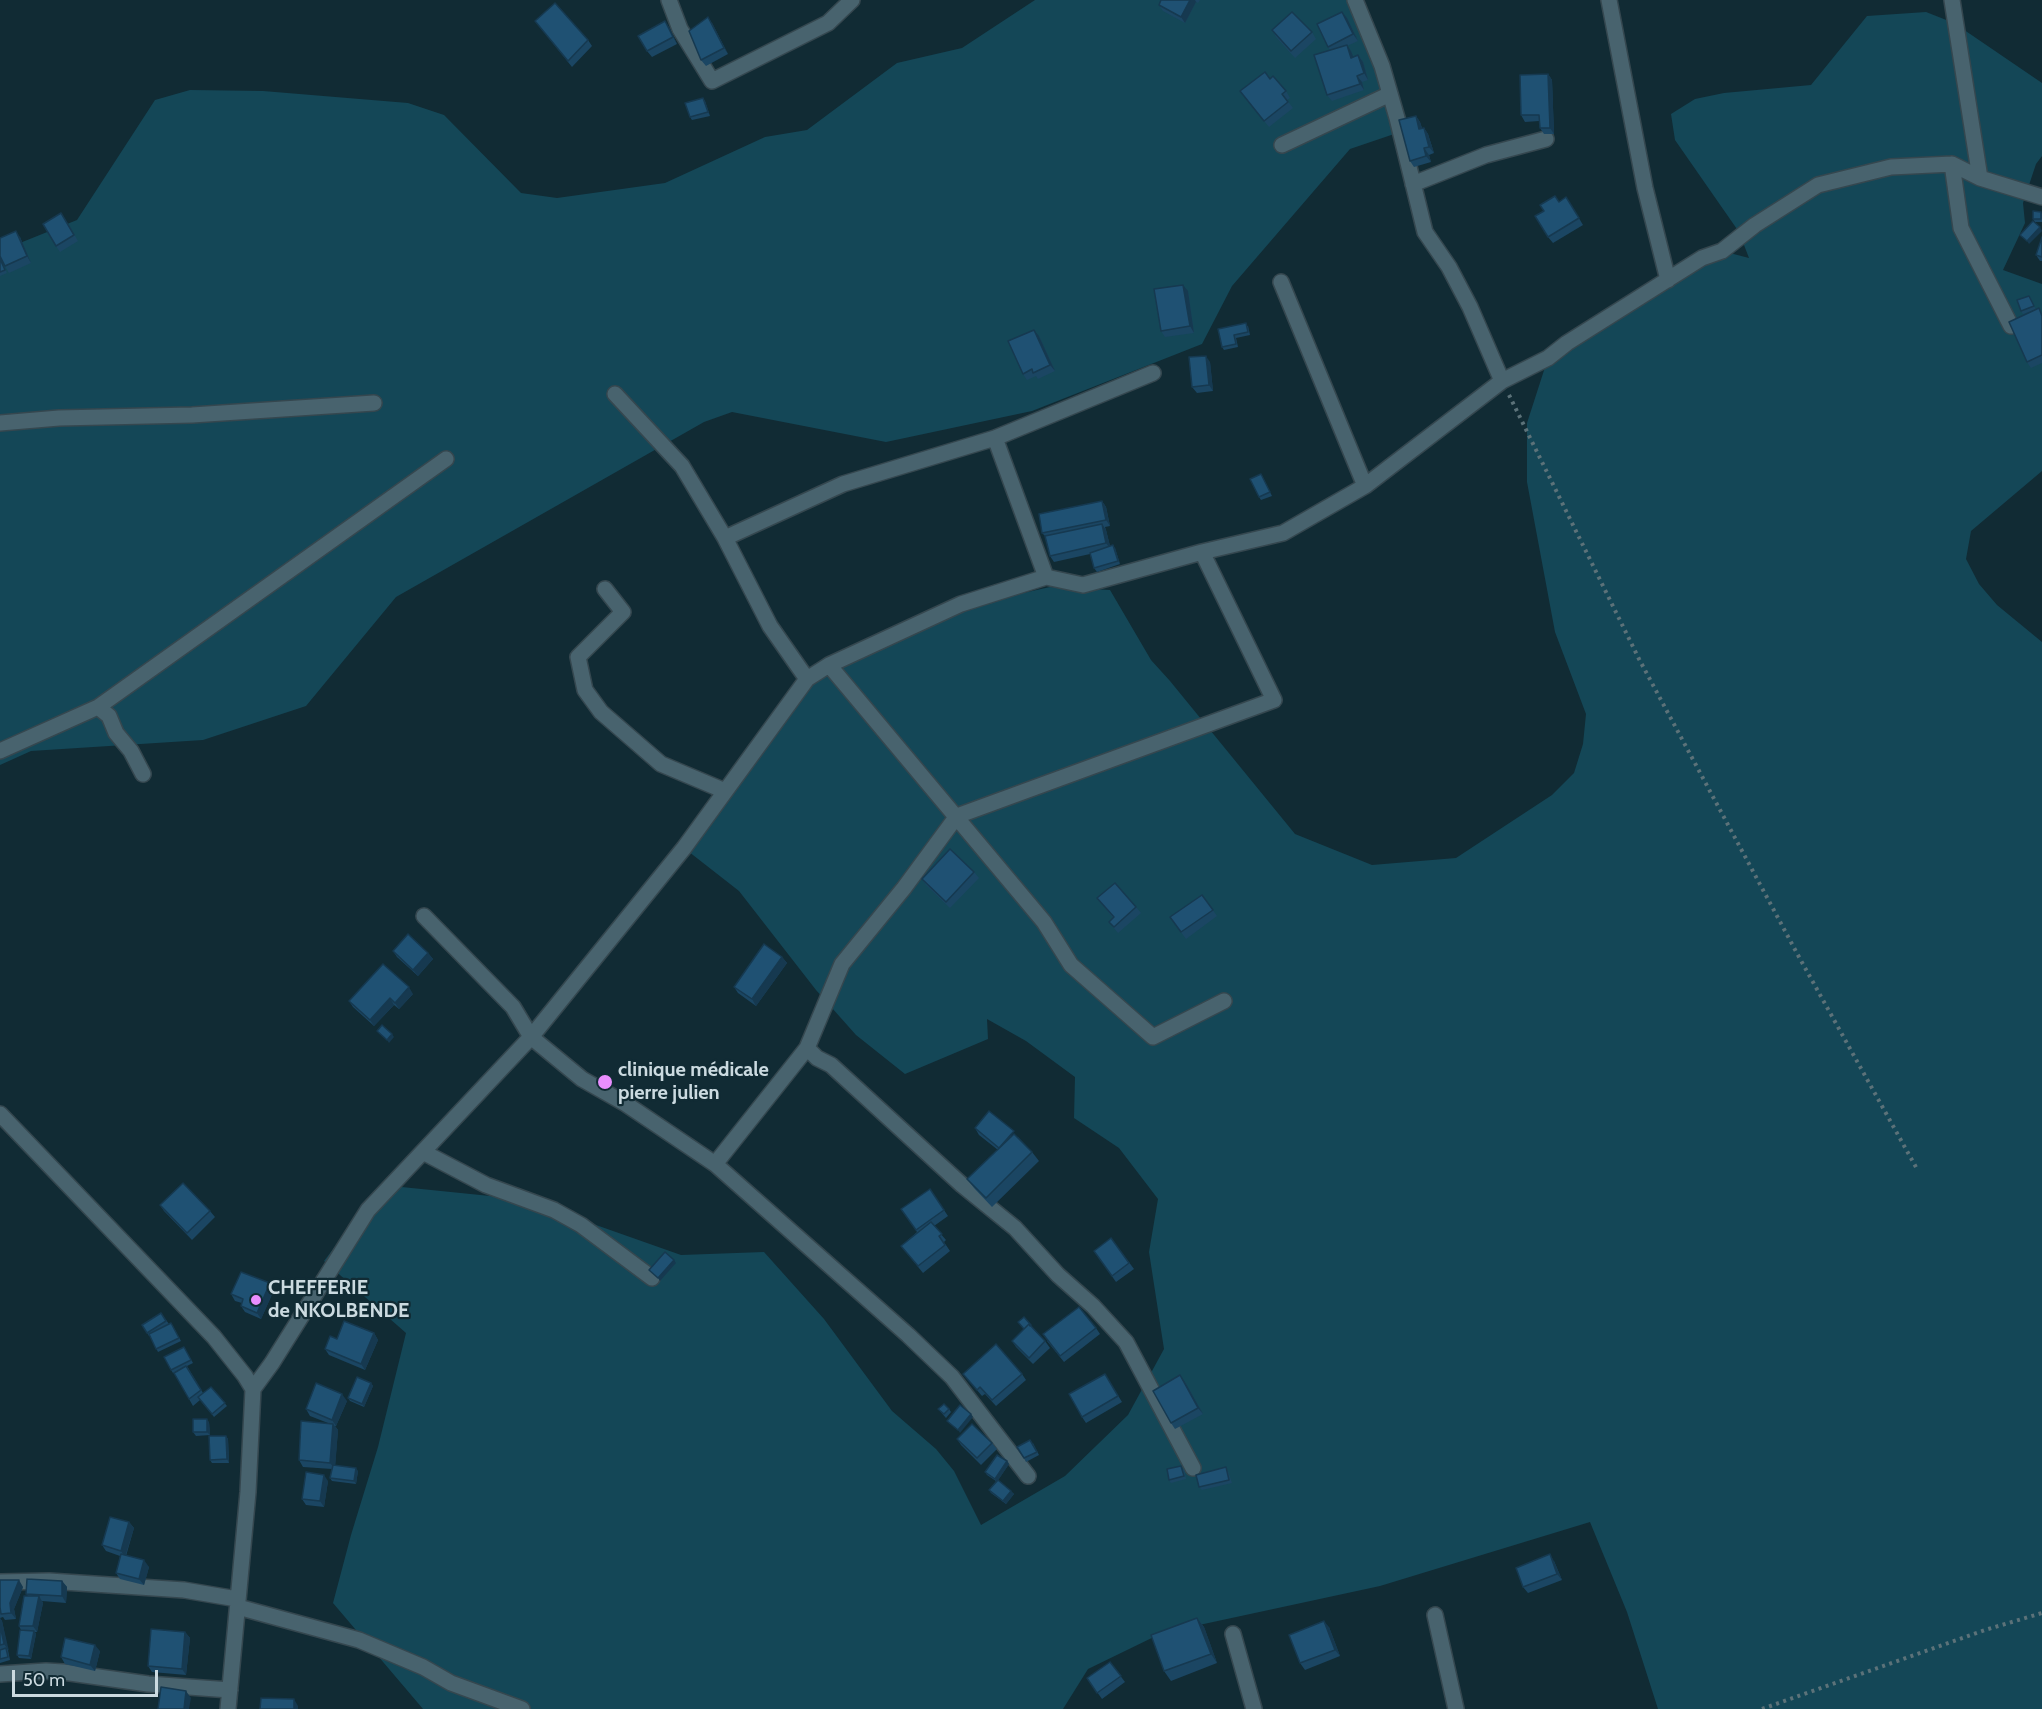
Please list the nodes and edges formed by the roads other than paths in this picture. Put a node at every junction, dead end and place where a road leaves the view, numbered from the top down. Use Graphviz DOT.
graph roads {
  1 [pos="669,0"];
  2 [pos="852,0"];
  3 [pos="1355,0"];
  4 [pos="1609,0"];
  5 [pos="1952,0"];
  6 [pos="1390,94"];
  7 [pos="1546,139"];
  8 [pos="1282,145"];
  9 [pos="1952,164"];
  10 [pos="1980,178"];
  11 [pos="1413,184"];
  12 [pos="2042,197"];
  13 [pos="1668,280"];
  14 [pos="1281,282"];
  15 [pos="2011,326"];
  16 [pos="1153,373"];
  17 [pos="1502,381"];
  18 [pos="615,394"];
  19 [pos="374,403"];
  20 [pos="0,423"];
  21 [pos="995,438"];
  22 [pos="446,459"];
  23 [pos="1365,486"];
  24 [pos="725,538"];
  25 [pos="1202,552"];
  26 [pos="1046,577"];
  27 [pos="605,589"];
  28 [pos="829,665"];
  29 [pos="807,679"];
  30 [pos="98,707"];
  31 [pos="0,751"];
  32 [pos="144,774"];
  33 [pos="725,791"];
  34 [pos="957,816"];
  35 [pos="424,916"];
  36 [pos="1224,1001"];
  37 [pos="531,1037"];
  38 [pos="807,1048"];
  39 [pos="1,1117"];
  40 [pos="423,1152"];
  41 [pos="715,1164"];
  42 [pos="652,1278"];
  43 [pos="253,1389"];
  44 [pos="1193,1468"];
  45 [pos="1028,1476"];
  46 [pos="0,1582"];
  47 [pos="238,1603"];
  48 [pos="1436,1615"];
  49 [pos="1233,1634"];
  50 [pos="0,1674"];
  51 [pos="230,1690"];
  52 [pos="228,1709"];
  53 [pos="522,1709"];
  54 [pos="1254,1709"];
  55 [pos="1456,1709"];
  1 -- 2 [label="street"];
  3 -- 6 [label="street"];
  4 -- 13 [label="street"];
  5 -- 10 [label="street"];
  6 -- 8 [label="street"];
  6 -- 11 [label="street"];
  7 -- 11 [label="street"];
  9 -- 10 [label="street"];
  9 -- 13 [label="street"];
  9 -- 15 [label="street"];
  10 -- 12 [label="street"];
  11 -- 17 [label="street"];
  13 -- 17 [label="street"];
  14 -- 23 [label="street"];
  16 -- 21 [label="street"];
  17 -- 23 [label="street"];
  18 -- 24 [label="street"];
  19 -- 20 [label="street"];
  21 -- 24 [label="street"];
  21 -- 26 [label="street"];
  22 -- 30 [label="street"];
  23 -- 25 [label="street"];
  24 -- 29 [label="street"];
  25 -- 26 [label="street"];
  25 -- 34 [label="street"];
  26 -- 28 [label="street"];
  27 -- 33 [label="street"];
  28 -- 29 [label="street"];
  28 -- 34 [label="street"];
  29 -- 33 [label="street"];
  30 -- 31 [label="street"];
  30 -- 32 [label="street"];
  33 -- 37 [label="street"];
  34 -- 36 [label="street"];
  34 -- 38 [label="street"];
  35 -- 37 [label="street"];
  37 -- 40 [label="street"];
  37 -- 41 [label="street"];
  38 -- 41 [label="street"];
  38 -- 44 [label="street"];
  39 -- 43 [label="street"];
  40 -- 42 [label="street"];
  40 -- 43 [label="street"];
  41 -- 45 [label="street"];
  43 -- 47 [label="street"];
  46 -- 47 [label="street"];
  47 -- 51 [label="street"];
  47 -- 53 [label="street"];
  48 -- 55 [label="street"];
  49 -- 54 [label="street"];
  50 -- 51 [label="street"];
  51 -- 52 [label="street"];
}
